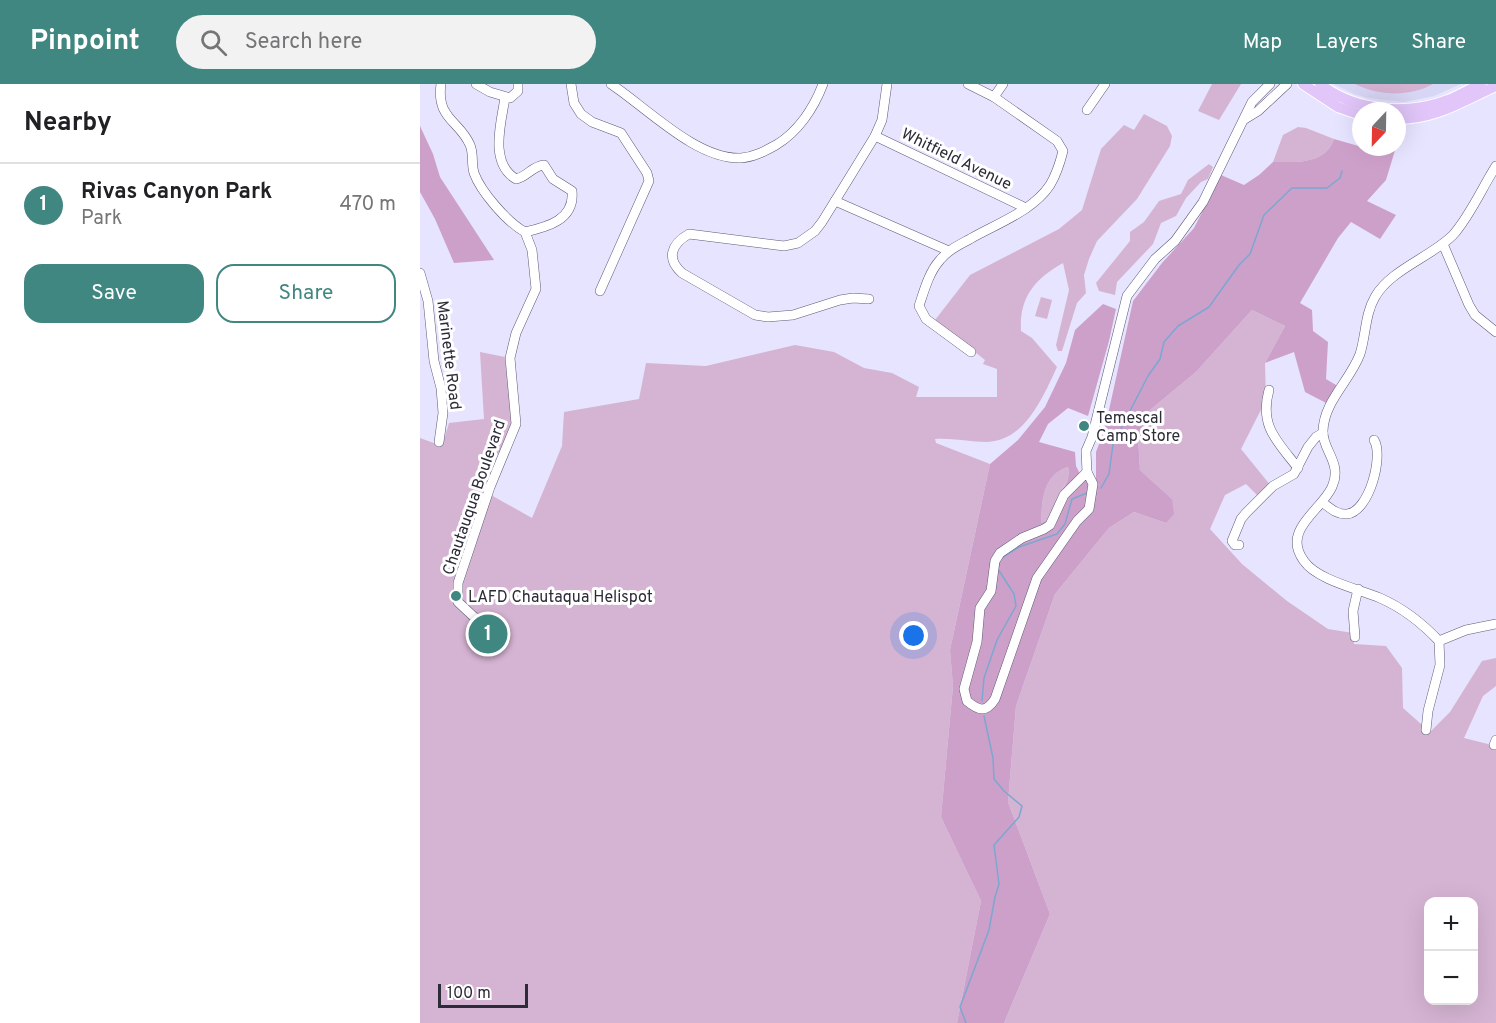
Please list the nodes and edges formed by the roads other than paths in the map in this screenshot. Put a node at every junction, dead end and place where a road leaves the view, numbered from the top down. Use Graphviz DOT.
graph roads {
  1 [pos="441,84"];
  2 [pos="476,84"];
  3 [pos="518,84"];
  4 [pos="571,84"];
  5 [pos="611,84"];
  6 [pos="823,84"];
  7 [pos="887,84"];
  8 [pos="968,84"];
  9 [pos="1003,84"];
  10 [pos="1105,84"];
  11 [pos="1270,84"];
  12 [pos="1287,84"];
  13 [pos="1303,84"];
  14 [pos="1320,84"];
  15 [pos="1481,84"];
  16 [pos="1496,86"];
  17 [pos="994,97"];
  18 [pos="505,98"];
  19 [pos="1087,110"];
  20 [pos="1352,112"];
  21 [pos="1406,118"];
  22 [pos="1243,120"];
  23 [pos="875,136"];
  24 [pos="1496,166"];
  25 [pos="836,201"];
  26 [pos="1026,208"];
  27 [pos="525,232"];
  28 [pos="1443,244"];
  29 [pos="949,250"];
  30 [pos="420,273"];
  31 [pos="600,291"];
  32 [pos="869,299"];
  33 [pos="431,331"];
  34 [pos="420,332"];
  35 [pos="1496,332"];
  36 [pos="971,352"];
  37 [pos="1269,390"];
  38 [pos="1323,434"];
  39 [pos="1374,440"];
  40 [pos="439,442"];
  41 [pos="1298,468"];
  42 [pos="1087,472"];
  43 [pos="1322,502"];
  44 [pos="1239,544"];
  45 [pos="1358,589"];
  46 [pos="482,620"];
  47 [pos="1496,624"];
  48 [pos="1355,638"];
  49 [pos="1439,640"];
  50 [pos="1426,730"];
  1 -- 27 [label="street"];
  2 -- 18 [label="street"];
  3 -- 18 [label="street"];
  4 -- 31 [label="street"];
  5 -- 6 [label="street"];
  7 -- 23 [label="street"];
  8 -- 17 [label="street"];
  9 -- 17 [label="street"];
  10 -- 19 [label="street"];
  11 -- 22 [label="street"];
  12 -- 22 [label="street"];
  13 -- 20 [label="main road"];
  14 -- 15 [label="main road"];
  16 -- 21 [label="main road"];
  17 -- 26 [label="street"];
  18 -- 27 [label="street"];
  22 -- 42 [label="street"];
  23 -- 25 [label="street"];
  23 -- 26 [label="street, Whitfield Avenue"];
  24 -- 28 [label="street"];
  25 -- 29 [label="street"];
  25 -- 32 [label="street"];
  26 -- 29 [label="street"];
  27 -- 46 [label="street, Chautauqua Boulevard"];
  28 -- 35 [label="street"];
  28 -- 38 [label="street"];
  29 -- 36 [label="street"];
  30 -- 33 [label="street, Marinette Road"];
  33 -- 34 [label="street"];
  33 -- 40 [label="street, Marinette Road"];
  37 -- 41 [label="street"];
  38 -- 41 [label="street"];
  38 -- 43 [label="street"];
  39 -- 43 [label="street"];
  41 -- 44 [label="street"];
  42 -- 42 [label="street"];
  43 -- 45 [label="street"];
  45 -- 48 [label="street"];
  45 -- 49 [label="street"];
  47 -- 49 [label="street"];
  49 -- 50 [label="street"];
}
